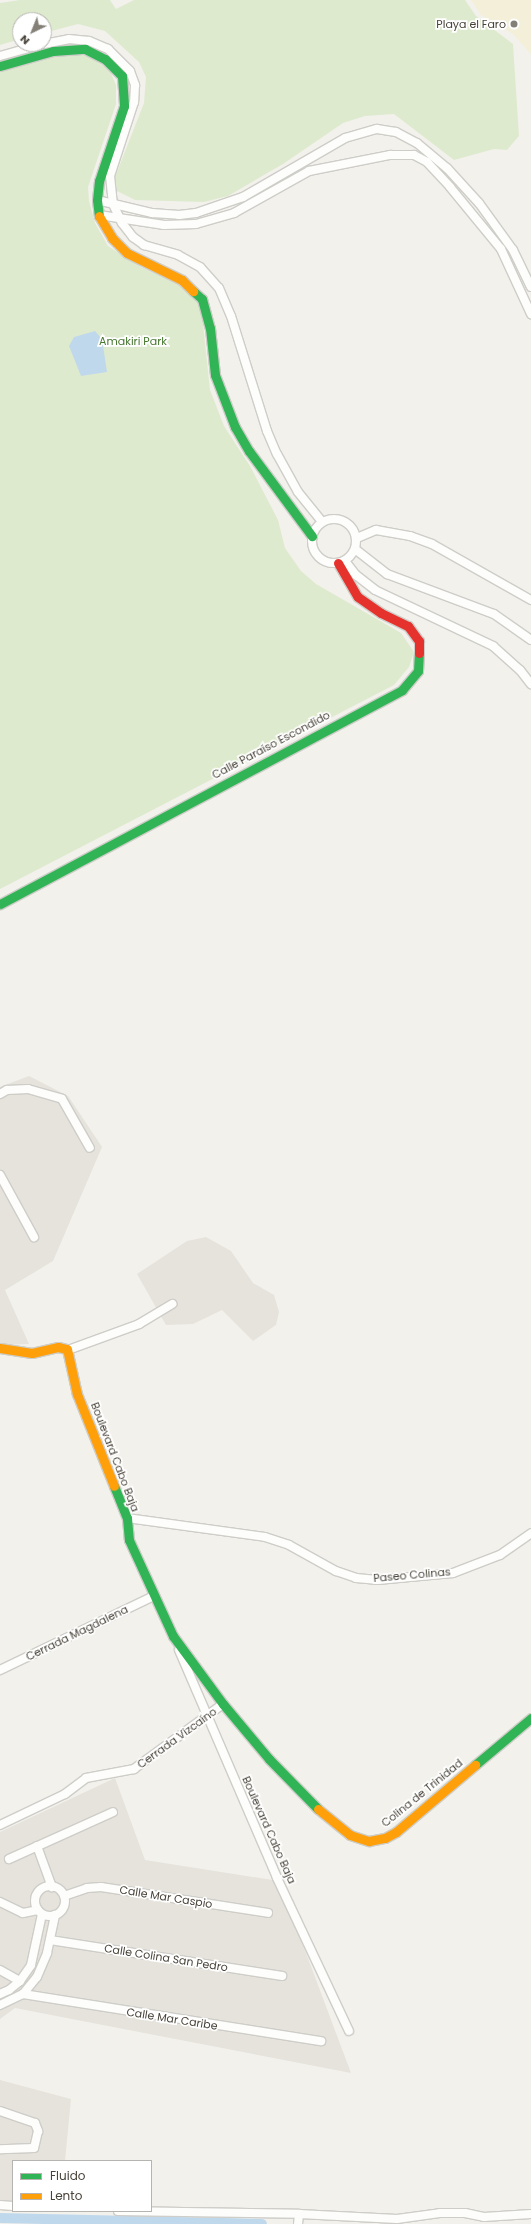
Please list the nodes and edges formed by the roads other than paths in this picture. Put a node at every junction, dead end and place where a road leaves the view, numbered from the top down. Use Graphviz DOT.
graph roads {
  1 [pos="52,43"];
  2 [pos="15,52"];
  3 [pos="0,56"];
  4 [pos="0,66"];
  5 [pos="97,200"];
  6 [pos="113,204"];
  7 [pos="100,215"];
  8 [pos="120,216"];
  9 [pos="531,287"];
  10 [pos="531,314"];
  11 [pos="322,522"];
  12 [pos="312,536"];
  13 [pos="356,538"];
  14 [pos="356,549"];
  15 [pos="341,562"];
  16 [pos="531,600"];
  17 [pos="531,640"];
  18 [pos="531,684"];
  19 [pos="0,904"];
  20 [pos="0,1094"];
  21 [pos="90,1148"];
  22 [pos="0,1175"];
  23 [pos="3,1186"];
  24 [pos="34,1237"];
  25 [pos="172,1304"];
  26 [pos="0,1348"];
  27 [pos="68,1350"];
  28 [pos="127,1518"];
  29 [pos="531,1533"];
  30 [pos="154,1596"];
  31 [pos="173,1636"];
  32 [pos="0,1670"];
  33 [pos="223,1704"];
  34 [pos="206,1717"];
  35 [pos="531,1718"];
  36 [pos="304,1795"];
  37 [pos="113,1812"];
  38 [pos="0,1825"];
  39 [pos="36,1846"];
  40 [pos="9,1859"];
  41 [pos="52,1886"];
  42 [pos="64,1896"];
  43 [pos="0,1902"];
  44 [pos="40,1912"];
  45 [pos="268,1913"];
  46 [pos="55,1915"];
  47 [pos="50,1940"];
  48 [pos="0,1970"];
  49 [pos="282,1976"];
  50 [pos="20,1981"];
  51 [pos="0,1994"];
  52 [pos="23,1994"];
  53 [pos="0,2005"];
  54 [pos="349,2031"];
  55 [pos="321,2041"];
  56 [pos="0,2111"];
  57 [pos="0,2149"];
  58 [pos="0,2205"];
  59 [pos="12,2206"];
  60 [pos="138,2212"];
  61 [pos="531,2214"];
  62 [pos="299,2220"];
  63 [pos="346,2221"];
  1 -- 6 [label="street"];
  2 -- 3 [label="street"];
  4 -- 5 [label="street"];
  5 -- 6 [label="street"];
  5 -- 7 [label="street"];
  6 -- 8 [label="street"];
  6 -- 9 [label="street"];
  7 -- 8 [label="street"];
  7 -- 12 [label="street"];
  8 -- 10 [label="street"];
  8 -- 11 [label="street"];
  11 -- 12 [label="street"];
  11 -- 13 [label="street"];
  12 -- 15 [label="street"];
  13 -- 14 [label="street"];
  13 -- 16 [label="street"];
  14 -- 15 [label="street"];
  14 -- 17 [label="street"];
  15 -- 18 [label="street"];
  15 -- 19 [label="street, Calle Paraíso Escondido"];
  20 -- 21 [label="street"];
  22 -- 23 [label="street"];
  23 -- 24 [label="street"];
  25 -- 27 [label="street"];
  26 -- 27 [label="street"];
  27 -- 28 [label="street, Boulevard Cabo Baja"];
  28 -- 29 [label="street, Paseo Colinas"];
  28 -- 30 [label="street, Boulevard Cabo Baja"];
  30 -- 31 [label="street, Boulevard Cabo Baja"];
  30 -- 32 [label="street, Cerrada Magdalena"];
  31 -- 33 [label="street, Boulevard Cabo Baja"];
  31 -- 34 [label="street, Boulevard Cabo Baja"];
  33 -- 34 [label="street, Cerrada Vizcaíno"];
  33 -- 36 [label="street, Boulevard Cabo Baja"];
  34 -- 38 [label="street, Cerrada Vizcaíno"];
  34 -- 54 [label="street, Boulevard Cabo Baja"];
  35 -- 36 [label="street, Colina de Trinidad"];
  37 -- 39 [label="street"];
  39 -- 40 [label="street"];
  39 -- 41 [label="street"];
  41 -- 42 [label="street"];
  41 -- 44 [label="street"];
  42 -- 45 [label="street, Calle Mar Caspio"];
  42 -- 46 [label="street"];
  43 -- 44 [label="street"];
  44 -- 46 [label="street"];
  44 -- 50 [label="street"];
  46 -- 47 [label="street"];
  47 -- 49 [label="street, Calle Colina San Pedro"];
  47 -- 52 [label="street"];
  48 -- 50 [label="street"];
  50 -- 51 [label="street"];
  52 -- 53 [label="street"];
  52 -- 55 [label="street, Calle Mar Caribe"];
  56 -- 57 [label="street"];
  58 -- 59 [label="street"];
  60 -- 62 [label="street"];
  61 -- 63 [label="street"];
  62 -- 63 [label="street"];
}
